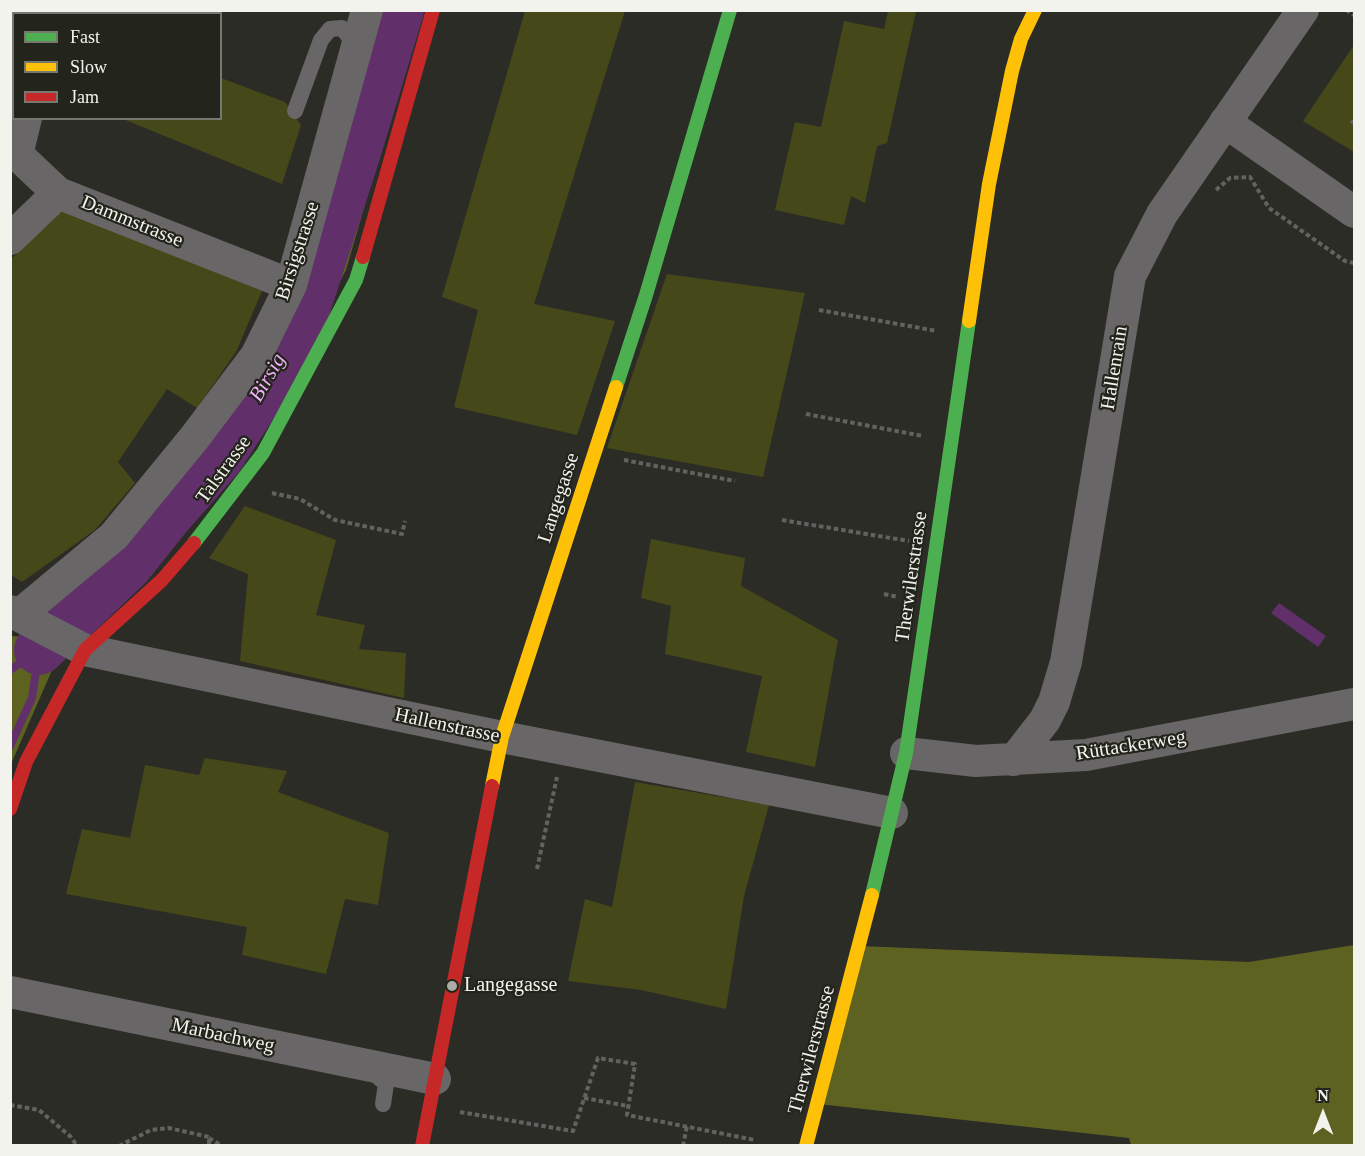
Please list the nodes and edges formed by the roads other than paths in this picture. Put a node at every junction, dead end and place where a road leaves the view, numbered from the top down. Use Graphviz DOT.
graph roads {
  1 [pos="367,10"];
  2 [pos="433,10"];
  3 [pos="730,10"];
  4 [pos="1035,10"];
  5 [pos="1303,10"];
  6 [pos="357,47"];
  7 [pos="295,111"];
  8 [pos="26,120"];
  9 [pos="1225,122"];
  10 [pos="58,193"];
  11 [pos="1354,213"];
  12 [pos="10,239"];
  13 [pos="291,285"];
  14 [pos="15,613"];
  15 [pos="85,650"];
  16 [pos="1354,704"];
  17 [pos="502,737"];
  18 [pos="906,753"];
  19 [pos="1014,760"];
  20 [pos="10,809"];
  21 [pos="892,813"];
  22 [pos="10,992"];
  23 [pos="363,1065"];
  24 [pos="432,1093"];
  25 [pos="382,1104"];
  26 [pos="422,1146"];
  27 [pos="806,1146"];
  1 -- 6 [label="street, Birsigstrasse"];
  2 -- 15 [label="street, Talstrasse"];
  3 -- 17 [label="street, Langegasse"];
  4 -- 18 [label="street, Therwilerstrasse"];
  5 -- 9 [label="street, Hallenrain"];
  6 -- 7 [label="lane"];
  6 -- 13 [label="street, Birsigstrasse"];
  8 -- 10 [label="street, Dammstrasse"];
  9 -- 11 [label="street"];
  9 -- 19 [label="street, Hallenrain"];
  10 -- 12 [label="street"];
  10 -- 13 [label="street, Dammstrasse"];
  13 -- 14 [label="street, Birsigstrasse"];
  14 -- 15 [label="street, Hallenstrasse"];
  15 -- 17 [label="street, Hallenstrasse"];
  15 -- 20 [label="street, Talstrasse"];
  16 -- 19 [label="street, Rüttackerweg"];
  17 -- 21 [label="street, Hallenstrasse"];
  17 -- 24 [label="street, Langegasse"];
  18 -- 19 [label="street, Rüttackerweg"];
  18 -- 21 [label="street, Therwilerstrasse"];
  21 -- 27 [label="street, Therwilerstrasse"];
  22 -- 23 [label="street, Marbachweg"];
  23 -- 24 [label="street, Marbachweg"];
  23 -- 25 [label="lane"];
  24 -- 26 [label="street, Langegasse"];
}
